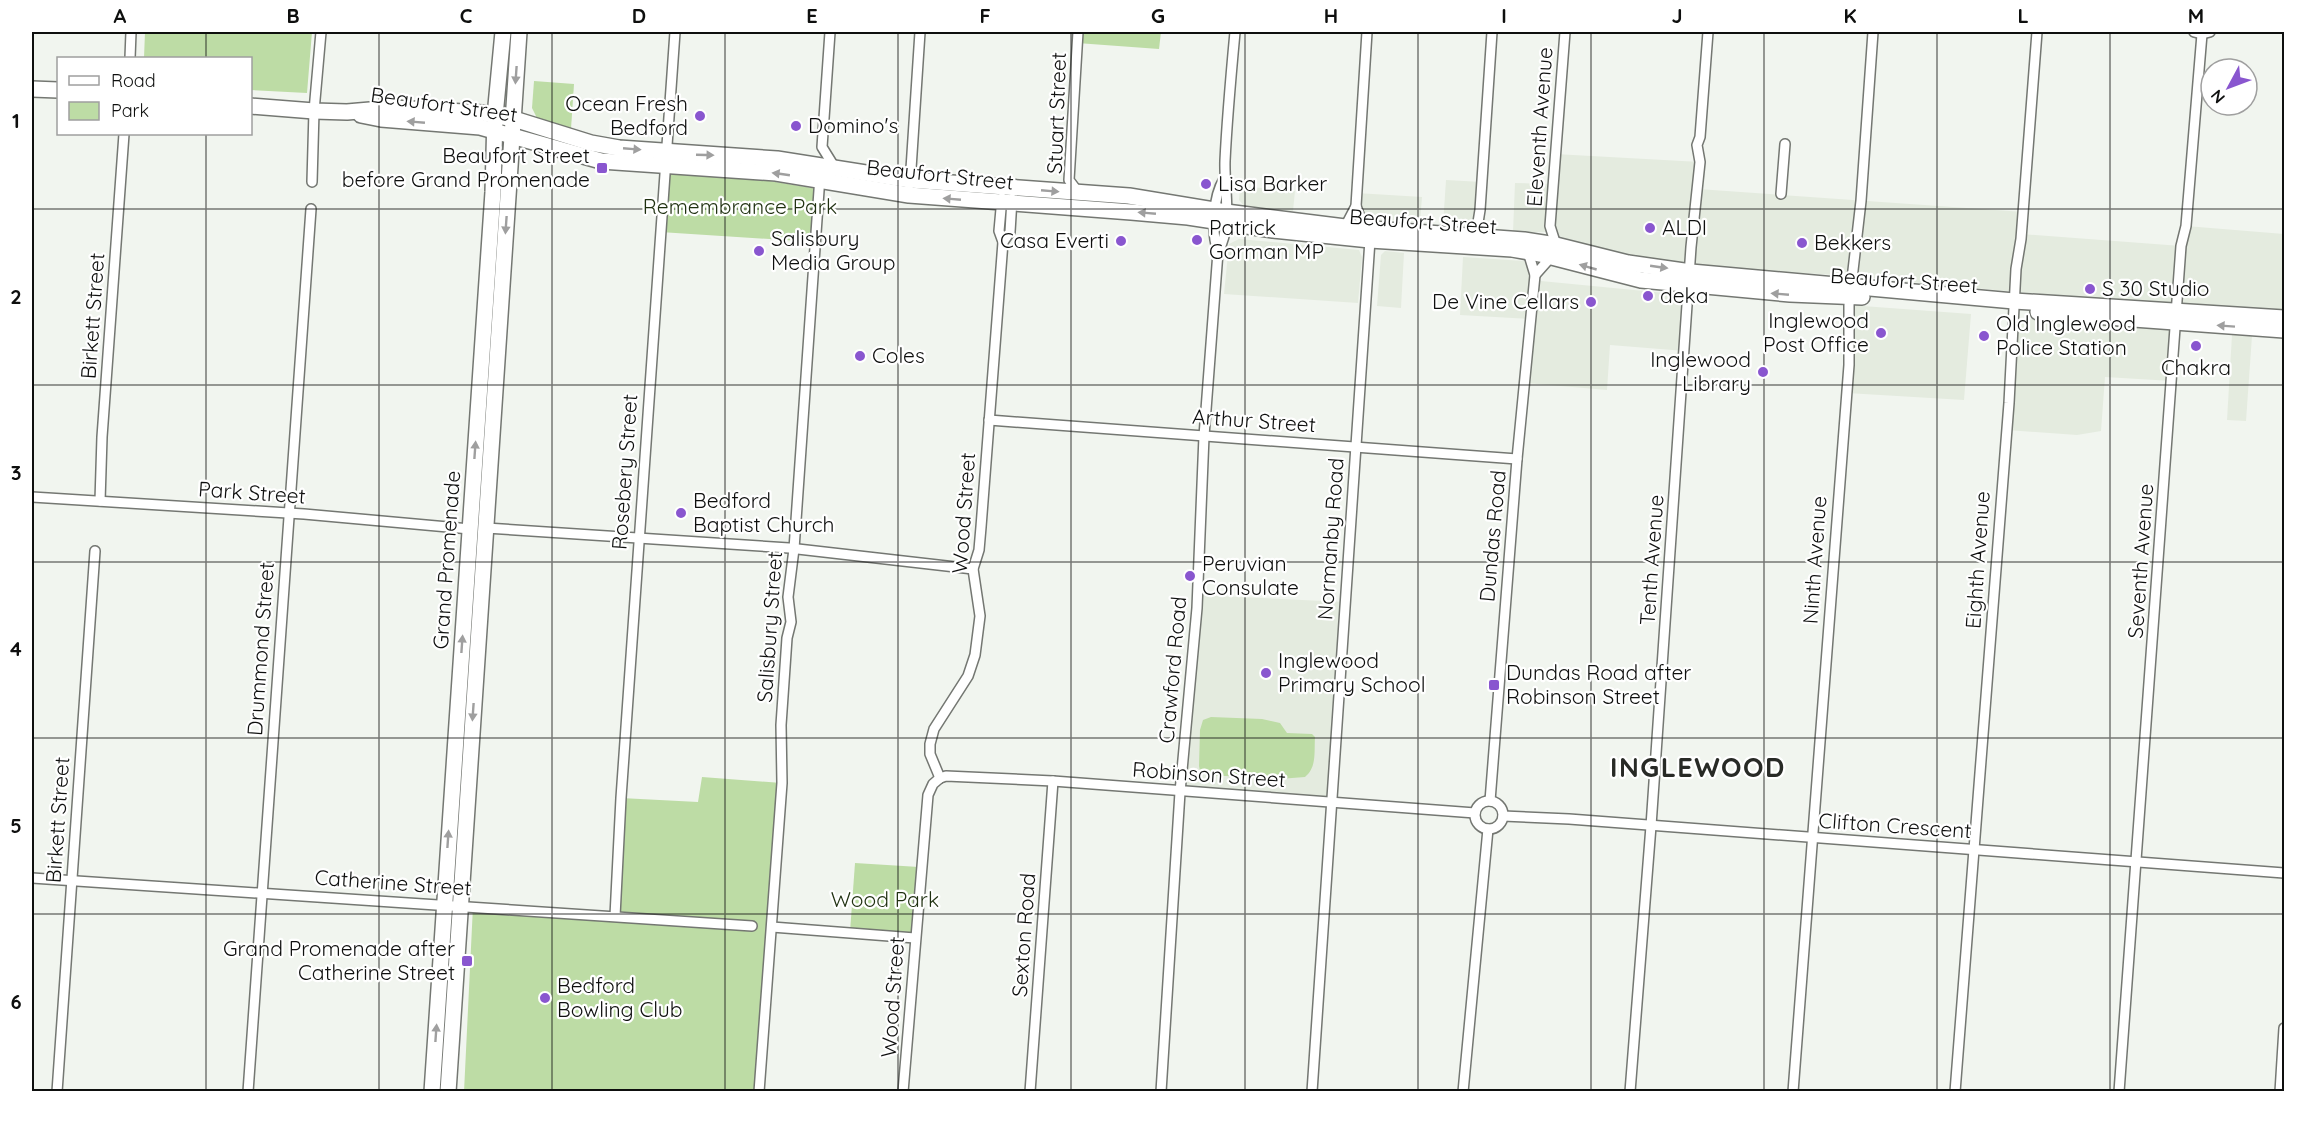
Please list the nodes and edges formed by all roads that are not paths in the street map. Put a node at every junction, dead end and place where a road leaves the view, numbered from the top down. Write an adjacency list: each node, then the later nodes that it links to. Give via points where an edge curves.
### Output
1 (131, 32): 17 (street)
2 (321, 32): 23 (street)
3 (503, 32): 20 (main road, Grand Promenade)
4 (519, 32): 25 (main road, Grand Promenade, one-way to 25)
5 (675, 32): 32 (street, Rosebery Street)
6 (830, 32): 30 (street)
7 (920, 32): 38 (street)
8 (1078, 32): 39 (street, Stuart Street, via 1069,180)
9 (1234, 32): 45 (street, Crawford Road, via 1224,179 1227,190)
10 (1367, 32): 42 (street)
11 (1492, 32): 44 (street)
12 (1565, 32): 47 (street, Eleventh Avenue)
13 (1708, 32): 54 (street, Tenth Avenue)
14 (1873, 32): 55 (street, Ninth Avenue)
15 (2037, 32): 56 (street, Eighth Avenue)
16 (2202, 32): 57 (street, Seventh Avenue)
17 (130, 57)
18 (32, 89): 19 (main road)
19 (57, 90)
20 (498, 94): 22 (main road, via 481,104 407,102); 26 (main road, Grand Promenade)
21 (252, 106): 23 (main road, Beaufort Street)
22 (393, 108): 24 (main road, Beaufort Street); 26 (main road, Beaufort Street, via 482,113)
23 (314, 111): 24 (main road, Beaufort Street); 36 (street)
24 (347, 112): 26 (main road, Beaufort Street, one-way to 24, via 480,127 381,119)
25 (514, 119): 26 (main road, Beaufort Street); 28 (main road, Grand Promenade); 32 (main road, Beaufort Street, one-way to 32)
26 (495, 123): 28 (main road, Beaufort Street); 68 (main road, Grand Promenade, one-way to 26)
27 (124, 135): 65 (street, Birkett Street)
28 (513, 135): 31 (main road, Beaufort Street); 34 (main road, Grand Promenade)
29 (1785, 144): 40 (street)
30 (822, 147): 33 (street); 35 (street)
31 (577, 155): 32 (main road, Beaufort Street, via 601,161); 34 (main road, via 530,151 517,157)
32 (665, 159): 33 (main road, Beaufort Street, one-way to 33, via 744,156); 35 (main road, Beaufort Street, one-way to 32, via 776,173); 69 (street, Rosebery Street)
33 (803, 162): 35 (main road, Beaufort Street)
34 (510, 167): 67 (main road, Grand Promenade, one-way to 67)
35 (825, 171): 38 (main road, Beaufort Street); 70 (street, Salisbury Street)
36 (312, 182)
37 (1008, 187): 38 (main road, Beaufort Street); 39 (main road, Beaufort Street, one-way to 39); 41 (street, Wood Street)
38 (909, 188): 41 (main road, Beaufort Street, one-way to 38)
39 (1080, 194): 45 (main road, Beaufort Street, via 1146,199)
40 (1781, 194)
41 (1007, 204): 45 (main road, Beaufort Street, one-way to 41); 60 (street, Wood Street, via 1010,232 1003,242)
42 (1356, 206): 46 (street); 48 (street)
43 (311, 209): 66 (street, Drummond Street)
44 (1480, 210): 49 (street, via 1483,223); 50 (street)
45 (1221, 217): 46 (main road, Beaufort Street); 48 (main road, Beaufort Street); 61 (street, Crawford Road, via 1224,242 1218,252)
46 (1345, 226): 48 (main road, Beaufort Street)
47 (1550, 226): 51 (street, Eleventh Avenue); 52 (street, Eleventh Avenue)
48 (1367, 234): 50 (main road, Beaufort Street); 62 (street, Normanby Road)
49 (1494, 238): 50 (main road, Beaufort Street); 51 (main road, Beaufort Street)
50 (1475, 241): 51 (main road, Beaufort Street)
51 (1533, 247): 52 (main road, Beaufort Street); 53 (street, Dundas Road)
52 (1554, 251): 53 (street); 54 (main road, Beaufort Street, via 1628,263)
53 (1535, 275): 63 (street, Dundas Road)
54 (1690, 279): 55 (main road, Beaufort Street); 80 (street, Tenth Avenue)
55 (1850, 291): 56 (main road, Beaufort Street); 82 (street, Ninth Avenue, via 1849,365)
56 (2014, 306): 57 (main road, Beaufort Street); 83 (street, Eighth Avenue)
57 (2176, 316): 58 (main road, Beaufort Street); 59 (main road, Beaufort Street, one-way to 57); 84 (street, Seventh Avenue)
58 (2284, 318)
59 (2284, 330)
60 (988, 420): 61 (street, Arthur Street); 72 (street, Wood Street, via 979,550)
61 (1204, 436): 62 (street, Arthur Street); 75 (street, Crawford Road, via 1197,601)
62 (1356, 447): 63 (street, Arthur Street); 77 (street, Normanby Road)
63 (1517, 459): 76 (street, Dundas Road)
64 (32, 496): 65 (street, Park Street)
65 (100, 501): 66 (street, Park Street)
66 (289, 513): 68 (street, Park Street); 88 (street, Drummond Street)
67 (486, 528): 69 (street); 90 (main road, Grand Promenade, one-way to 90)
68 (470, 529): 89 (main road, Grand Promenade, one-way to 68)
69 (639, 536): 70 (street); 91 (street, Rosebery Street)
70 (794, 549): 72 (street); 93 (street, Salisbury Street, via 788,597 790,622)
71 (95, 551): 87 (street, Birkett Street)
72 (973, 569): 73 (street, Wood Street, via 980,616 975,656 968,676 931,735 930,754)
73 (940, 778): 74 (street, Robinson Street); 94 (street, Wood Street, via 928,795)
74 (1053, 782): 75 (street, Robinson Street); 102 (street, Sexton Road)
75 (1180, 792): 77 (street, Robinson Street); 103 (street, Crawford Road)
76 (1490, 801): 78 (street, via 1480,804); 79 (street, via 1498,804)
77 (1332, 802): 78 (street, Robinson Street); 104 (street, Normanby Road)
78 (1475, 813): 81 (street, via 1478,823)
79 (1503, 816): 80 (street, Clifton Crescent); 81 (street, via 1498,826)
80 (1651, 826): 82 (street, Clifton Crescent); 106 (street, Tenth Avenue)
81 (1488, 829): 105 (street)
82 (1812, 837): 83 (street, Clifton Crescent); 107 (street, Ninth Avenue)
83 (1974, 850): 84 (street, Clifton Crescent); 108 (street, Eighth Avenue)
84 (2136, 862): 85 (street, Clifton Crescent); 109 (street, Seventh Avenue)
85 (2284, 873)
86 (32, 878): 87 (street, Catherine Street)
87 (72, 880): 88 (street, Catherine Street); 96 (street, Birkett Street)
88 (261, 892): 89 (street, Catherine Street); 97 (street, Drummond Street)
89 (443, 904): 90 (street, Catherine Street); 98 (main road, Grand Promenade, one-way to 89)
90 (460, 906): 91 (street, Catherine Street); 99 (main road, Grand Promenade)
91 (615, 916): 92 (street, Catherine Street)
92 (752, 926)
93 (772, 927): 94 (street); 100 (street, Salisbury Street)
94 (915, 938): 101 (street, Wood Street)
95 (2284, 1028): 110 (street)
96 (57, 1092)
97 (248, 1092)
98 (432, 1092)
99 (448, 1092)
100 (759, 1092)
101 (903, 1092)
102 (1030, 1092)
103 (1161, 1092)
104 (1312, 1092)
105 (1463, 1092)
106 (1630, 1092)
107 (1793, 1092)
108 (1955, 1092)
109 (2119, 1092)
110 (2280, 1092)

